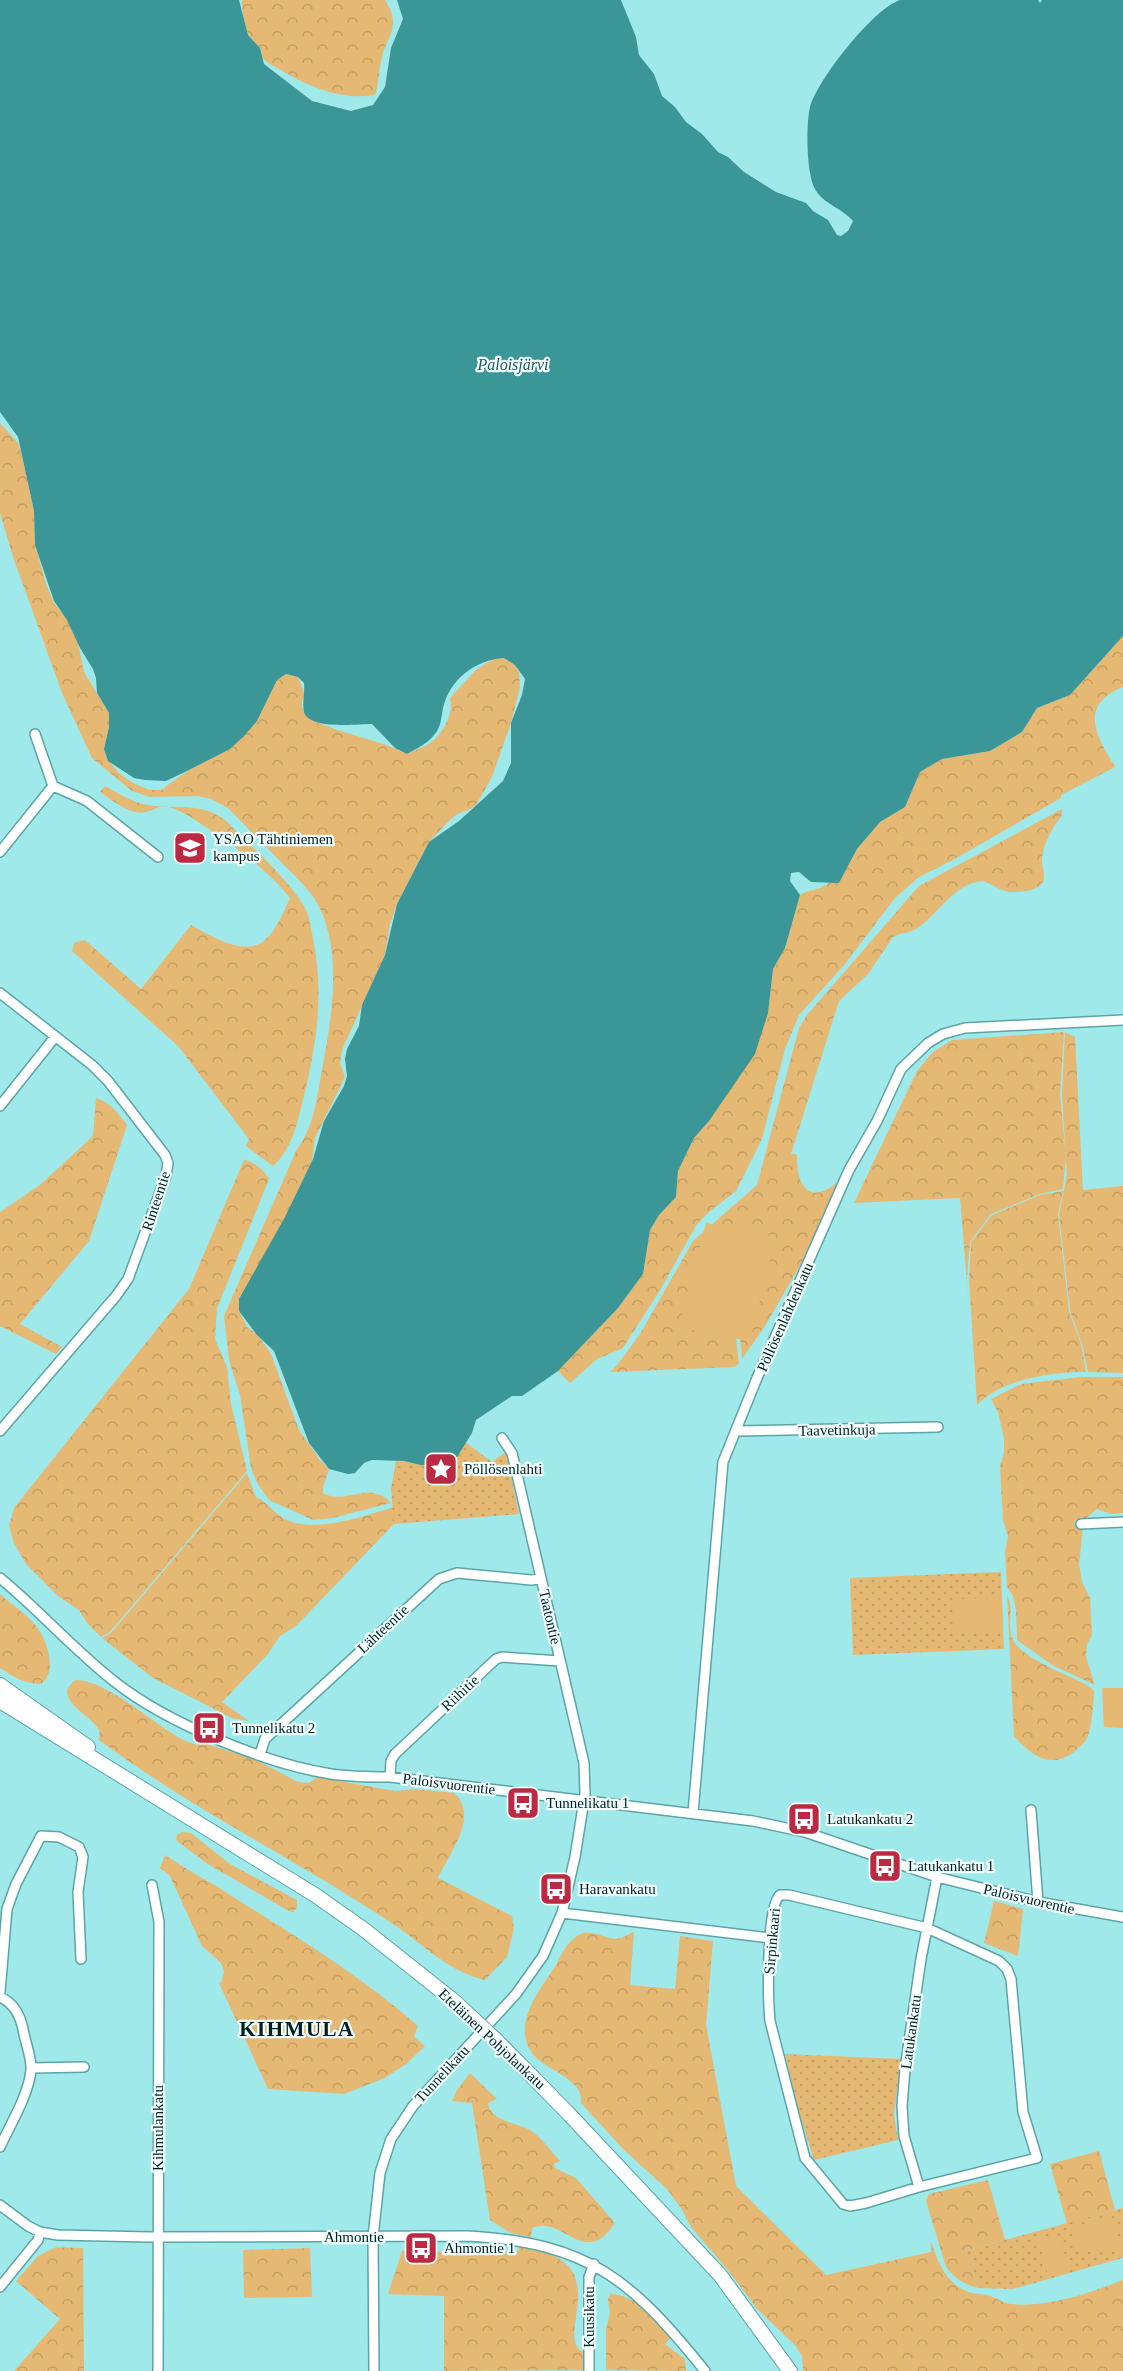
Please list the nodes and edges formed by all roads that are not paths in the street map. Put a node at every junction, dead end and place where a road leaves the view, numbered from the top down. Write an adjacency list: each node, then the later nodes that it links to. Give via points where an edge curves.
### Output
1 (35, 734): 2 (street)
2 (53, 786): 3 (street); 4 (street, via 87,801)
3 (0, 852)
4 (159, 857)
5 (0, 993): 7 (street, Rinteentie)
6 (1123, 1020): 11 (street, Pöllösenlahdenkatu, via 965,1028 928,1043 901,1069 849,1170)
7 (55, 1037): 8 (street); 10 (street, Rinteentie, via 108,1082 168,1163 128,1279)
8 (0, 1106)
9 (938, 1427): 11 (street, Taavetinkuja)
10 (0, 1431)
11 (737, 1431): 25 (street, Pöllösenlahdenkatu, via 723,1462)
12 (502, 1438): 16 (street, Taatontie, via 512,1453)
13 (1123, 1522): 14 (street)
14 (1081, 1524)
15 (0, 1578): 20 (street, Paloisvuorentie, via 116,1683 181,1722)
16 (541, 1579): 17 (street, Taatontie); 20 (street, Lähteentie, via 457,1573 439,1579 265,1739)
17 (560, 1661): 21 (street, Riihitie, via 496,1659 395,1754); 23 (street, Taatontie, via 584,1763)
18 (0, 1685): 22 (main road, Eteläinen Pohjolankatu)
19 (0, 1701): 22 (main road, Eteläinen Pohjolankatu, via 107,1769)
20 (260, 1754): 21 (street, Paloisvuorentie, via 330,1774)
21 (390, 1778): 23 (street, Paloisvuorentie)
22 (130, 1779): 50 (main road, Eteläinen Pohjolankatu, bridge, via 315,1895 454,2001 567,2112 720,2275)
23 (584, 1800): 25 (street, Paloisvuorentie); 29 (street, Tunnelikatu)
24 (1031, 1810): 28 (street)
25 (693, 1813): 26 (street, Paloisvuorentie, via 782,1826)
26 (937, 1877): 28 (street, Paloisvuorentie); 31 (street, Latukankatu)
27 (152, 1885): 42 (street, Kihmulankatu, via 159,1922)
28 (1038, 1902): 30 (street, Paloisvuorentie)
29 (562, 1913): 32 (street); 43 (street, Tunnelikatu, via 543,1956 516,1994 400,2122 380,2174)
30 (1123, 1917)
31 (927, 1928): 32 (street, Sirpinkaari, via 789,1894 776,1899); 39 (street, Latukankatu, via 902,2106 904,2136); 39 (street, Sirpinkaari, via 999,1961 1007,1969 1023,2112 1037,2158)
32 (770, 1938): 39 (street, Sirpinkaari, via 770,2021 805,2157 835,2196 849,2206)
33 (81, 1959): 34 (street, via 78,1892 83,1857 79,1847 59,1837 40,1836 7,1909)
34 (0, 1992)
35 (0, 1997): 37 (street, via 15,2008)
36 (84, 2067): 37 (street)
37 (32, 2068): 38 (street)
38 (0, 2147)
39 (919, 2187)
40 (0, 2205): 41 (street, Ahmontie)
41 (40, 2232): 42 (street, Ahmontie); 45 (street, via 38,2240)
42 (158, 2237): 43 (street, Ahmontie); 46 (street, Kihmulankatu)
43 (373, 2237): 44 (street, Ahmontie, via 516,2240 552,2247); 47 (street, Tunnelikatu)
44 (594, 2264): 48 (street, Kuusikatu, via 589,2277); 49 (street, Ahmontie, via 669,2326)
45 (0, 2287)
46 (158, 2371)
47 (374, 2371)
48 (589, 2371)
49 (705, 2371)
50 (790, 2371)

